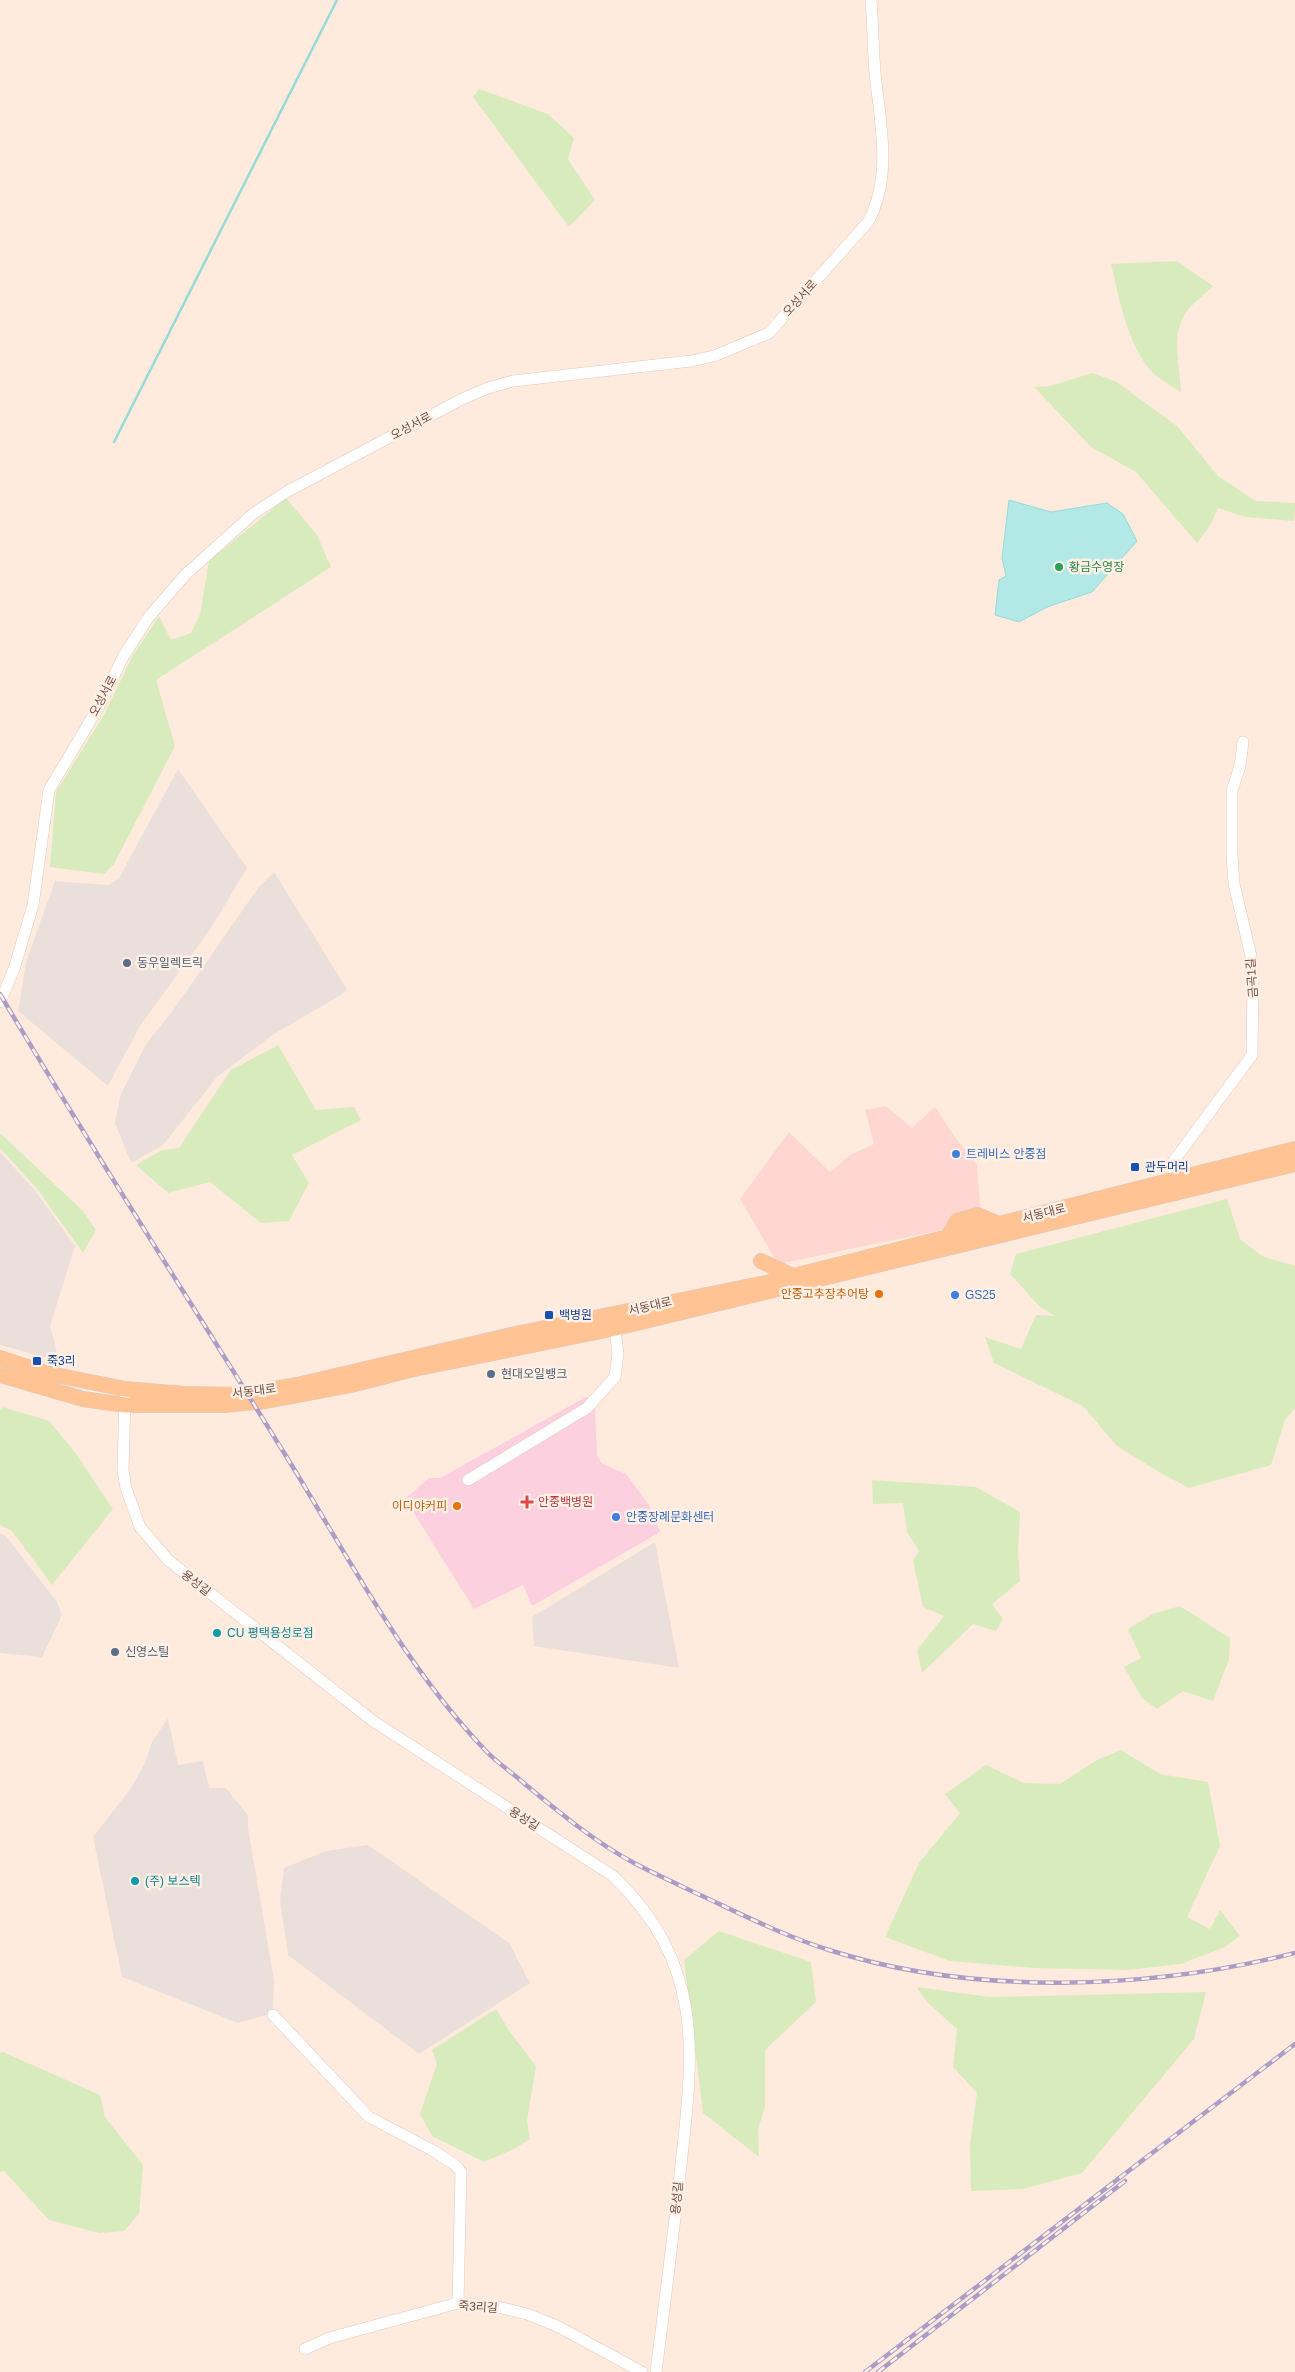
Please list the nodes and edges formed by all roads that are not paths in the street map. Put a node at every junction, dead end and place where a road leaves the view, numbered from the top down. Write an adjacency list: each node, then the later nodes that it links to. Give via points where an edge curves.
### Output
1 (871, 0): 4 (street, 오성서로, via 875,72 884,142 876,208 868,222 769,333 714,356 691,361 513,381 488,388 288,491 229,534 185,575 148,618 49,790 33,905)
2 (1242, 742): 7 (street, 금곡1길, via 1240,766 1232,791 1232,855 1234,884 1251,956 1252,1055 1172,1162)
3 (0, 976): 4 (street)
4 (2, 997)
5 (1295, 1150): 7 (main road, 서동대로)
6 (1295, 1164): 7 (main road, 서동대로)
7 (1177, 1185): 9 (main road, 서동대로, via 999,1224); 11 (main road, 서동대로, via 893,1263)
8 (761, 1261): 9 (main road)
9 (793, 1276): 10 (main road, 서동대로)
10 (611, 1314): 11 (street); 14 (main road, 서동대로, via 240,1395)
11 (616, 1328): 15 (main road, 서동대로, via 414,1369 351,1386 266,1401); 16 (street, via 618,1353 615,1377 587,1408)
12 (0, 1358): 14 (main road, 서동대로, via 46,1373)
13 (0, 1375): 15 (main road, 서동대로, via 83,1399)
14 (125, 1389): 15 (street, 용성길)
15 (125, 1405): 21 (street, 용성길, via 123,1470 126,1488 140,1527 168,1560 373,1721 613,1876 636,1898 654,1923 680,1981 688,2018 690,2049 686,2116)
16 (468, 1480)
17 (273, 2015): 18 (street, via 369,2117 432,2150 461,2172)
18 (458, 2303): 19 (street, 죽3리길, via 329,2338); 20 (street, 죽3리길, via 527,2314 557,2326)
19 (305, 2349)
20 (642, 2372)
21 (656, 2372)

